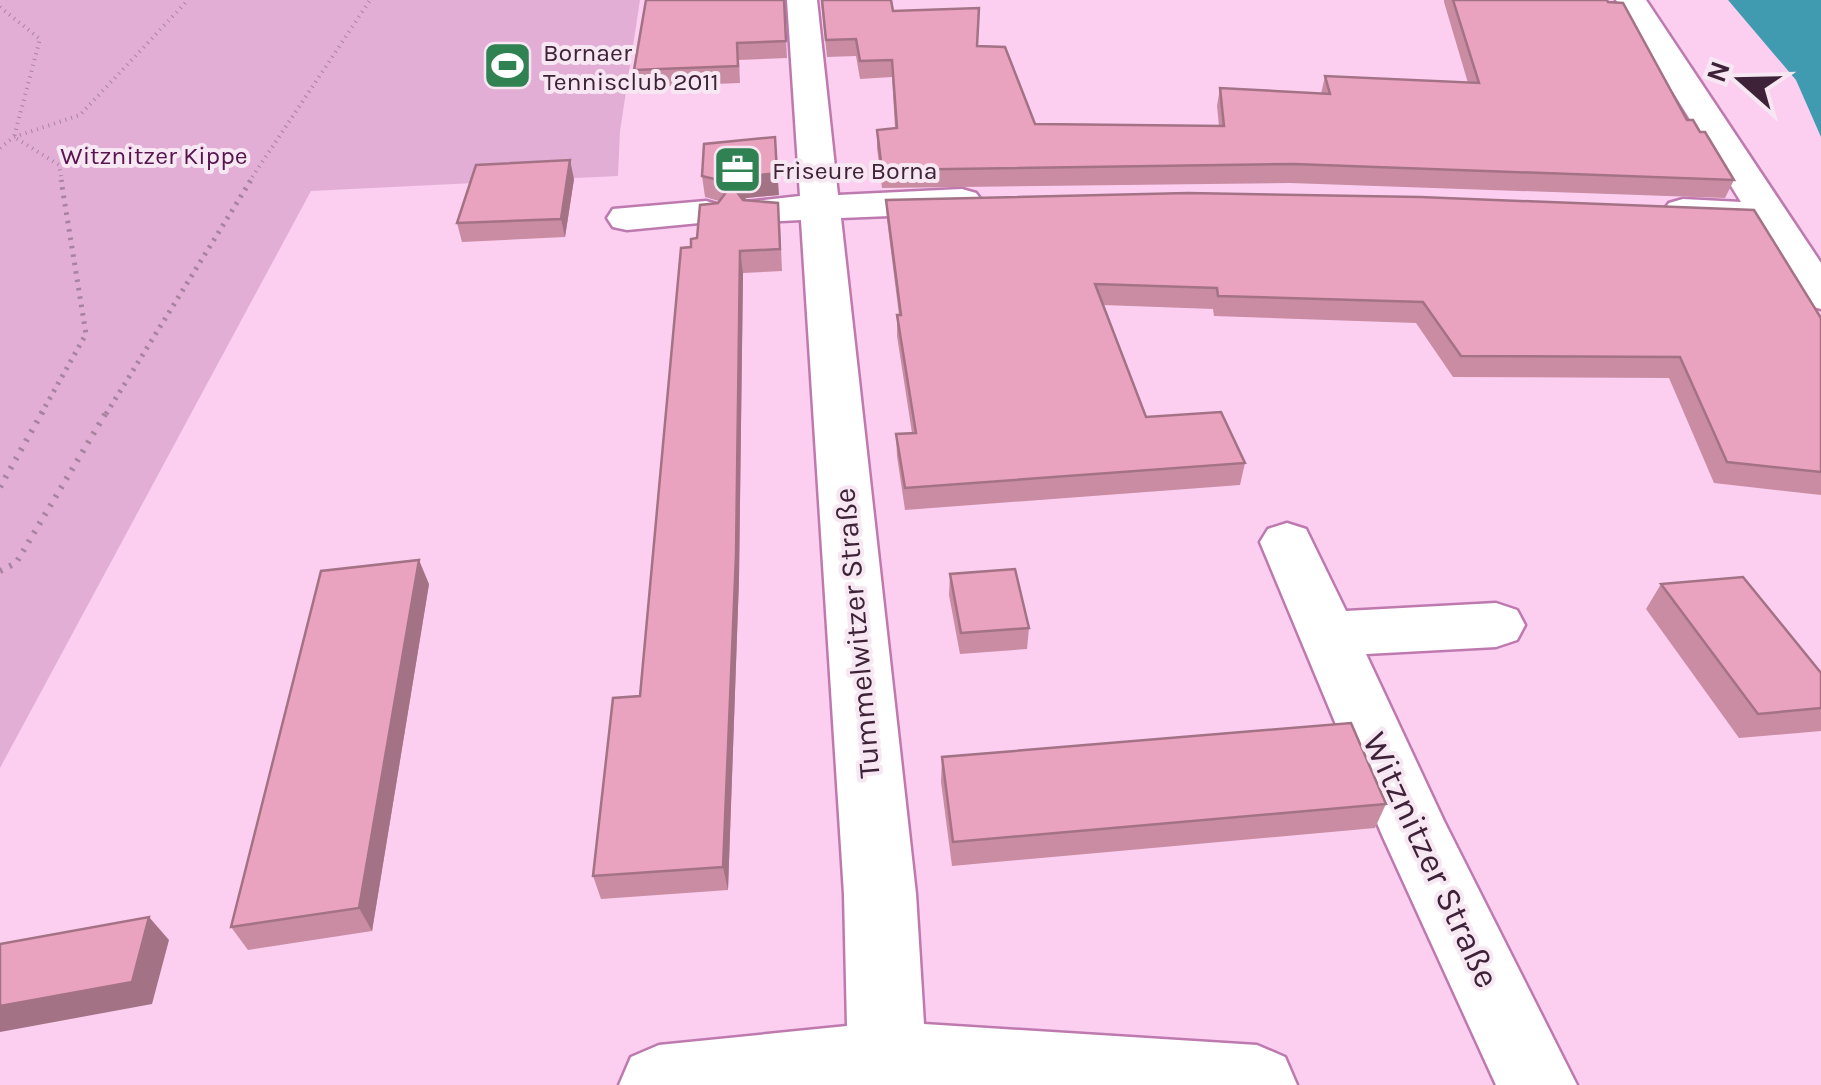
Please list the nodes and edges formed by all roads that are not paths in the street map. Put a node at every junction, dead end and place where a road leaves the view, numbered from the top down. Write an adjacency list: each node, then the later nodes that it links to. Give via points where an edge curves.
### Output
1 (802, 0): 4 (street, Tummelwitzer Straße)
2 (1631, 0): 8 (street)
3 (994, 200): 4 (street)
4 (821, 206): 6 (street); 14 (street, Tummelwitzer Straße)
5 (1654, 209): 8 (street)
6 (760, 210)
7 (706, 213): 9 (street)
8 (1769, 216): 10 (street)
9 (627, 218)
10 (1821, 296)
11 (1287, 542): 13 (street, Witznitzer Straße)
12 (1496, 625): 13 (street)
13 (1327, 634): 17 (street, Witznitzer Straße)
14 (888, 1061): 15 (street); 16 (street)
15 (658, 1085)
16 (1257, 1085)
17 (1537, 1085)

